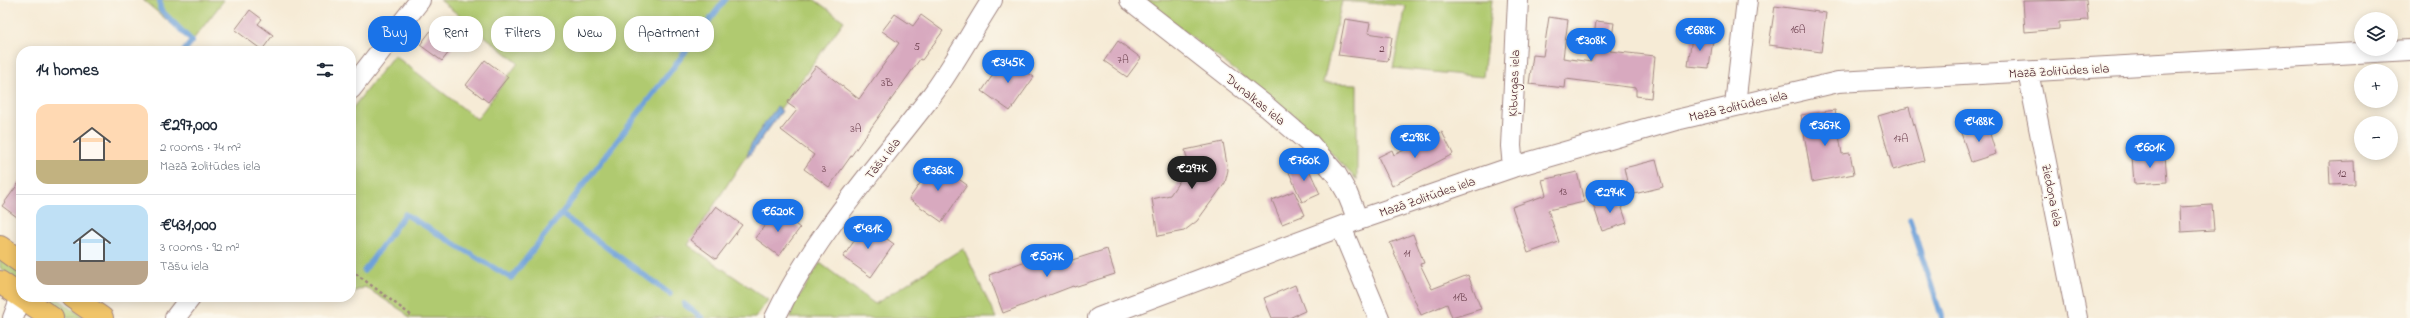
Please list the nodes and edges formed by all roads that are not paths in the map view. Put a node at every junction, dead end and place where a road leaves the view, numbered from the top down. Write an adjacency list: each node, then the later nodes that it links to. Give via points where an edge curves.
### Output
1 (420, 0): 8 (street)
2 (992, 0): 24 (street, Tāšu iela, via 933,93 837,215 793,280)
3 (1130, 0): 11 (street, Dunalkas iela, via 1309,143 1336,174 1347,193)
4 (1518, 0): 10 (street, Ķiburgas iela, via 1511,146)
5 (1747, 0): 9 (street)
6 (2410, 50): 7 (street, Mazā Zolitūdes iela)
7 (2028, 72): 9 (street, Mazā Zolitūdes iela, via 1838,82); 27 (street, Ziedoņa iela)
8 (356, 83)
9 (1735, 105): 10 (street, Mazā Zolitūdes iela)
10 (1513, 167): 11 (street, Mazā Zolitūdes iela)
11 (1349, 223): 25 (street, Mazā Zolitūdes iela); 26 (street, Dunalkas iela)
12 (0, 247): 13 (main road)
13 (16, 258)
14 (0, 282): 15 (main road)
15 (16, 293)
16 (19, 302): 20 (street)
17 (28, 302): 21 (main road)
18 (79, 302): 22 (main road)
19 (187, 302): 23 (street)
20 (13, 318)
21 (52, 318)
22 (102, 318)
23 (175, 318)
24 (775, 318)
25 (1098, 318)
26 (1379, 318)
27 (2077, 318)

